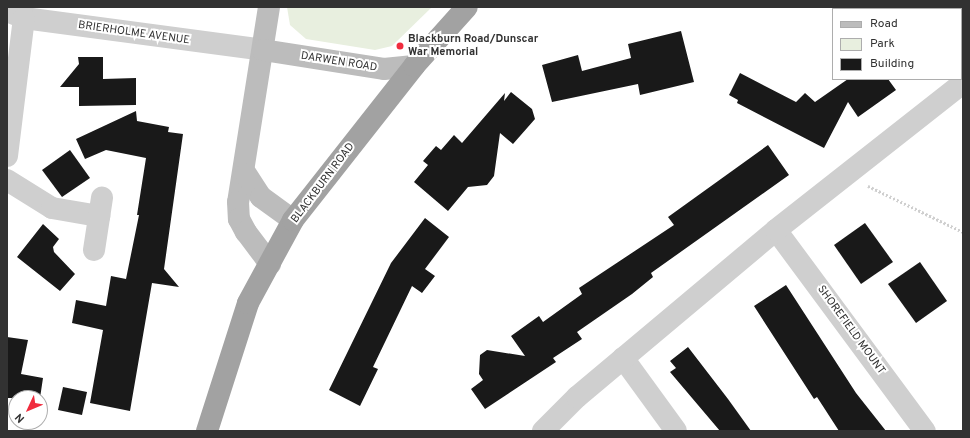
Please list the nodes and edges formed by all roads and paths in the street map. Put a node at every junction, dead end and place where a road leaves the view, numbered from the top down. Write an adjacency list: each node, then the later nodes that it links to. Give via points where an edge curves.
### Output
1 (269, 7): 4 (main road)
2 (467, 7): 5 (highway, BLACKBURN ROAD)
3 (16, 14): 4 (street, BRIERHOLME AVENUE); 7 (street)
4 (263, 50): 5 (main road, DARWEN ROAD, via 384,69); 8 (main road)
5 (414, 66): 11 (highway, BLACKBURN ROAD)
6 (963, 83): 9 (street)
7 (7, 156)
8 (246, 174): 11 (main road, via 261,197); 15 (main road, via 238,202 239,219)
9 (846, 175): 12 (street); 13 (path)
10 (7, 180): 14 (street, via 52,208 101,207)
11 (293, 220): 15 (highway, BLACKBURN ROAD)
12 (776, 230): 16 (street); 20 (street, SHOREFIELD MOUNT)
13 (963, 232)
14 (94, 250)
15 (270, 264): 17 (highway, BLACKBURN ROAD, via 248,303)
16 (623, 358): 18 (street); 19 (street)
17 (207, 431)
18 (543, 431)
19 (676, 431)
20 (925, 431)

